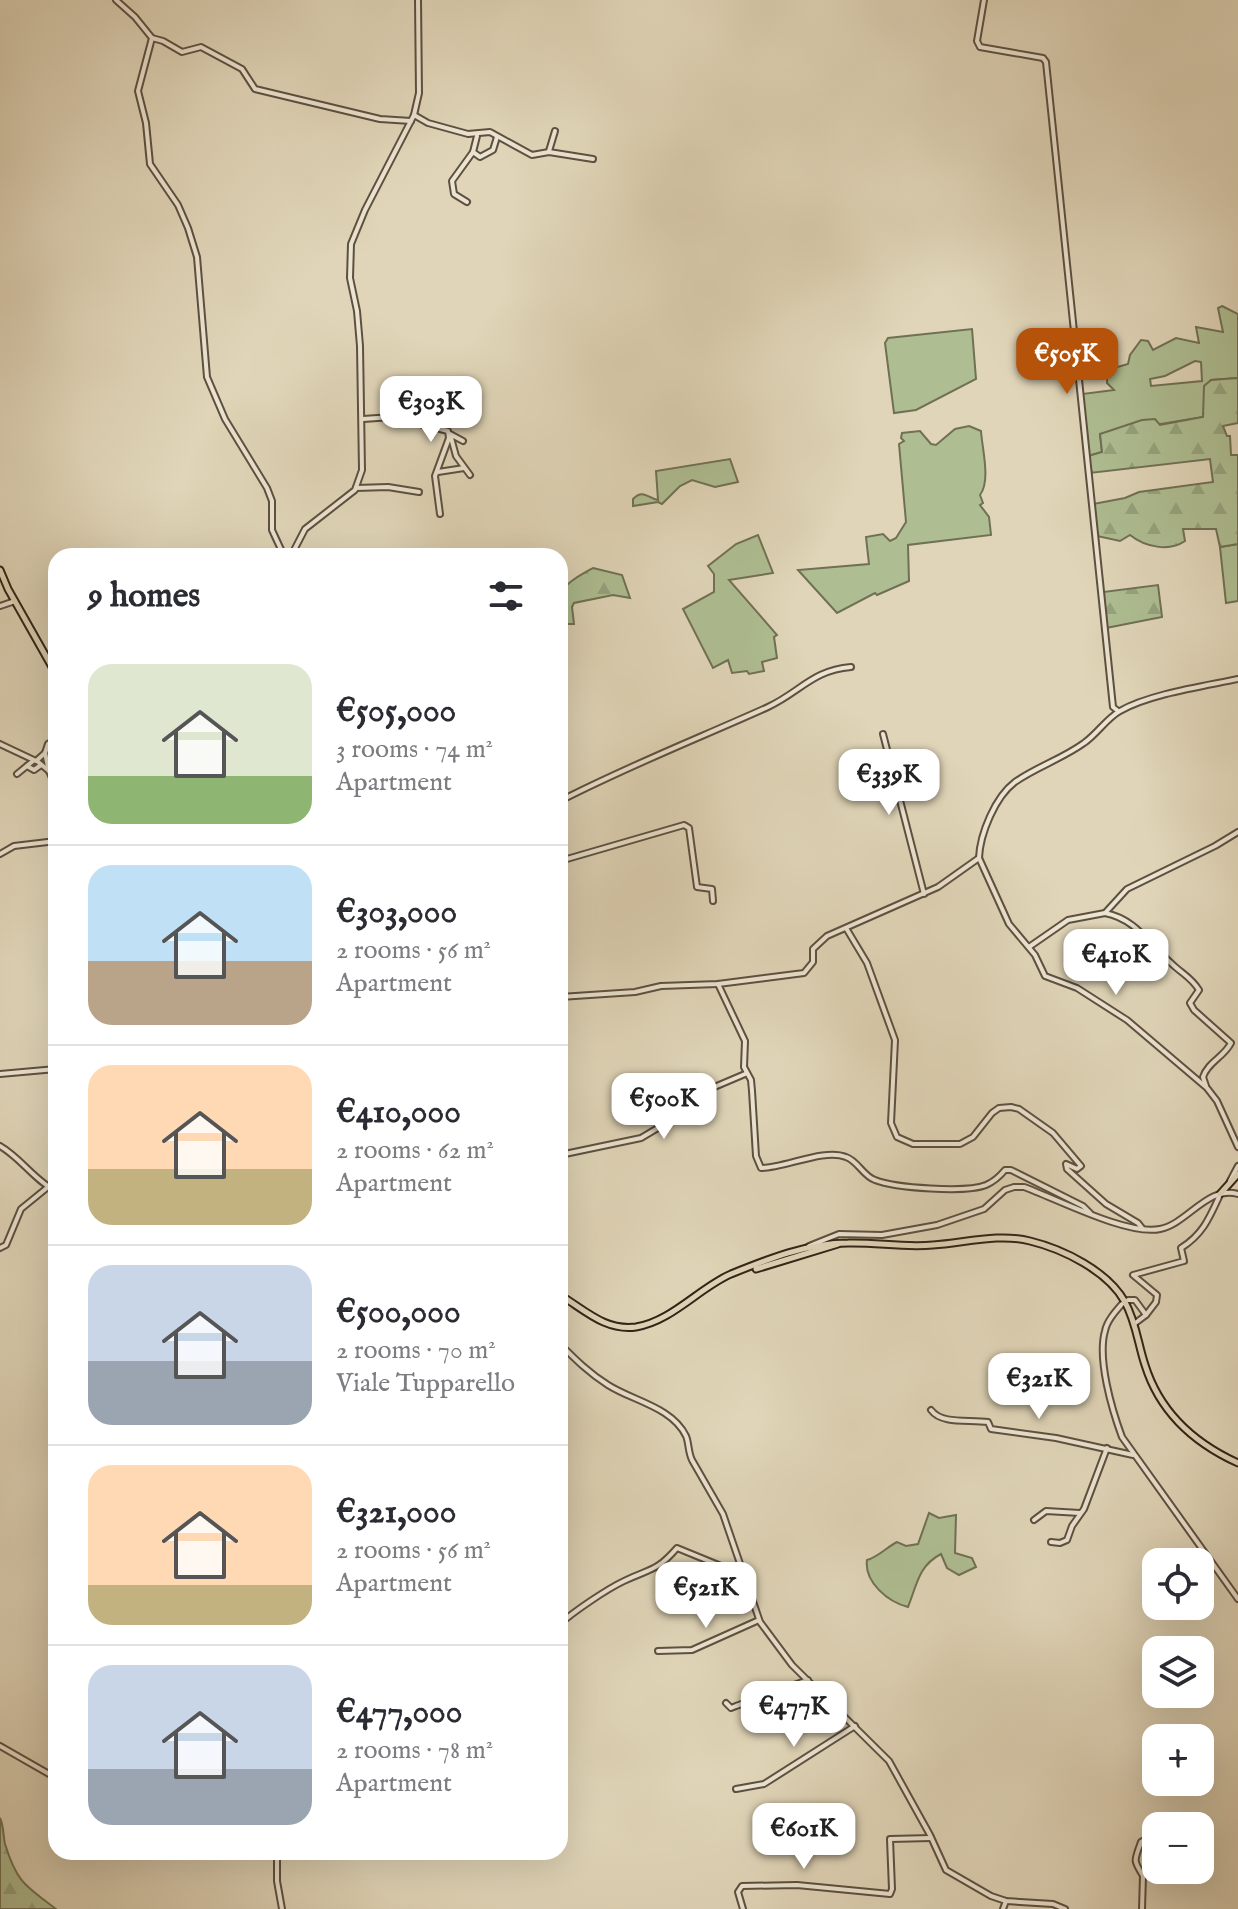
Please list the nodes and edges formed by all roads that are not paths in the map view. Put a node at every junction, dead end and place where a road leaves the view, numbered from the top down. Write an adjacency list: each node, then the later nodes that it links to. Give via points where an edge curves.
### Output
1 (116, 0): 4 (street)
2 (418, 0): 5 (street)
3 (984, 0): 31 (street, via 980,47 1046,62 1113,707)
4 (152, 38): 6 (street, via 182,52 201,47 242,69 255,89 380,119); 23 (street, via 138,91 150,164 188,228 200,281 207,377 225,419 267,488 272,530)
5 (414, 115): 6 (street); 8 (street)
6 (411, 121): 14 (street, via 351,244)
7 (555, 131): 11 (street)
8 (477, 135): 9 (street); 10 (street)
9 (497, 137): 10 (street, via 489,153 480,157); 11 (street, via 525,153)
10 (473, 152): 13 (street, via 452,181 454,194)
11 (549, 152): 12 (street)
12 (593, 159)
13 (467, 202)
14 (363, 419): 15 (street, via 412,420); 20 (street, via 362,470)
15 (450, 434): 16 (street); 17 (street); 18 (street)
16 (463, 441)
17 (464, 468): 18 (street); 19 (street)
18 (437, 472): 22 (street)
19 (470, 475)
20 (356, 488): 21 (street); 24 (street, via 305,529)
21 (419, 492)
22 (440, 514)
23 (280, 548)
24 (295, 548)
25 (0, 570): 26 (main road)
26 (15, 601): 27 (street); 28 (main road)
27 (0, 606)
28 (48, 660)
29 (851, 667): 41 (street, via 829,669 773,704)
30 (1238, 679): 31 (street)
31 (1118, 711): 46 (street, via 1061,759 1014,783 982,835)
32 (883, 734): 47 (street)
33 (0, 744): 36 (street)
34 (48, 744): 35 (street)
35 (45, 753): 36 (street); 38 (street)
36 (37, 762): 37 (street); 37 (street, via 34,770); 39 (street)
37 (27, 766): 40 (street)
38 (48, 766)
39 (48, 770)
40 (17, 774)
41 (568, 797)
42 (1238, 832): 49 (street, via 1127,889)
43 (48, 842): 44 (street, via 14,846)
44 (0, 854)
45 (568, 858): 48 (street, via 688,826 697,887 712,889)
46 (979, 858): 47 (street); 51 (street, via 1009,924)
47 (924, 894): 50 (street)
48 (713, 901)
49 (1105, 913): 51 (street, via 1068,920); 57 (street, via 1119,916 1146,936 1185,973 1199,990 1190,1003 1194,1010 1231,1043 1205,1071)
50 (846, 928): 52 (street, via 813,949 813,962 804,973); 68 (street, via 867,963 895,1040 891,1123 897,1137 913,1144 960,1144 999,1108 1019,1109 1053,1133 1081,1166 1066,1164 1067,1169)
51 (1029, 947): 57 (street, via 1045,976 1077,988 1127,1020)
52 (718, 984): 53 (street); 56 (street, via 745,1041)
53 (568, 996)
54 (48, 1070): 55 (street)
55 (0, 1074)
56 (745, 1074): 60 (street, via 712,1088 700,1103 641,1138); 67 (street, via 751,1080 758,1165 763,1168 846,1156 876,1181 967,1189 1011,1170)
57 (1207, 1088): 59 (street)
58 (0, 1146): 64 (street)
59 (1238, 1147)
60 (568, 1153)
61 (1238, 1166): 63 (street)
62 (1238, 1174): 63 (main road)
63 (1229, 1183): 65 (main road)
64 (48, 1187): 70 (street, via 21,1209)
65 (1220, 1194): 66 (street); 68 (street, via 1161,1229); 75 (street, via 1194,1241 1181,1248 1184,1261 1133,1275 1157,1295)
66 (1238, 1194)
67 (1090, 1213): 68 (street); 69 (street, via 1014,1187 984,1209 937,1225 882,1235 843,1233)
68 (1142, 1228)
69 (836, 1241): 71 (main road); 71 (main road); 76 (main road, via 912,1246 1006,1238 1035,1242 1106,1279)
70 (0, 1248)
71 (721, 1280): 72 (main road, via 639,1327 610,1326)
72 (568, 1300)
73 (1128, 1300): 75 (street, via 1135,1300)
74 (1122, 1304): 80 (street, via 1107,1326 1103,1356 1118,1426)
75 (1146, 1315): 76 (street)
76 (1134, 1324): 81 (main road, via 1145,1366 1164,1405 1191,1437)
77 (568, 1353): 85 (street, via 610,1386 667,1413 688,1438 688,1451 723,1514)
78 (931, 1410): 79 (street, via 945,1419 988,1422 991,1429)
79 (1107, 1448): 80 (street); 82 (street)
80 (1135, 1456): 86 (street)
81 (1238, 1463)
82 (1080, 1513): 83 (street, via 1046,1511); 84 (street, via 1067,1540)
83 (1034, 1520)
84 (1051, 1542)
85 (743, 1575): 87 (street, via 677,1548 661,1566 622,1582); 88 (street)
86 (1238, 1599)
87 (568, 1617)
88 (759, 1620): 89 (street, via 692,1650); 90 (street)
89 (658, 1651)
90 (808, 1680): 91 (street, via 731,1708); 92 (street)
91 (726, 1703)
92 (855, 1726): 95 (street, via 764,1784); 96 (street, via 889,1761)
93 (0, 1746): 94 (street)
94 (48, 1773)
95 (736, 1789)
96 (931, 1838): 101 (street, via 946,1870); 103 (street, via 890,1839 890,1894 742,1886 738,1892)
97 (1142, 1842): 99 (street, via 1134,1861)
98 (277, 1860): 102 (street)
99 (1142, 1875)
100 (1143, 1884): 106 (street)
101 (1006, 1901): 104 (street); 105 (street)
102 (282, 1909)
103 (743, 1909)
104 (1003, 1909)
105 (1065, 1909)
106 (1142, 1909)

